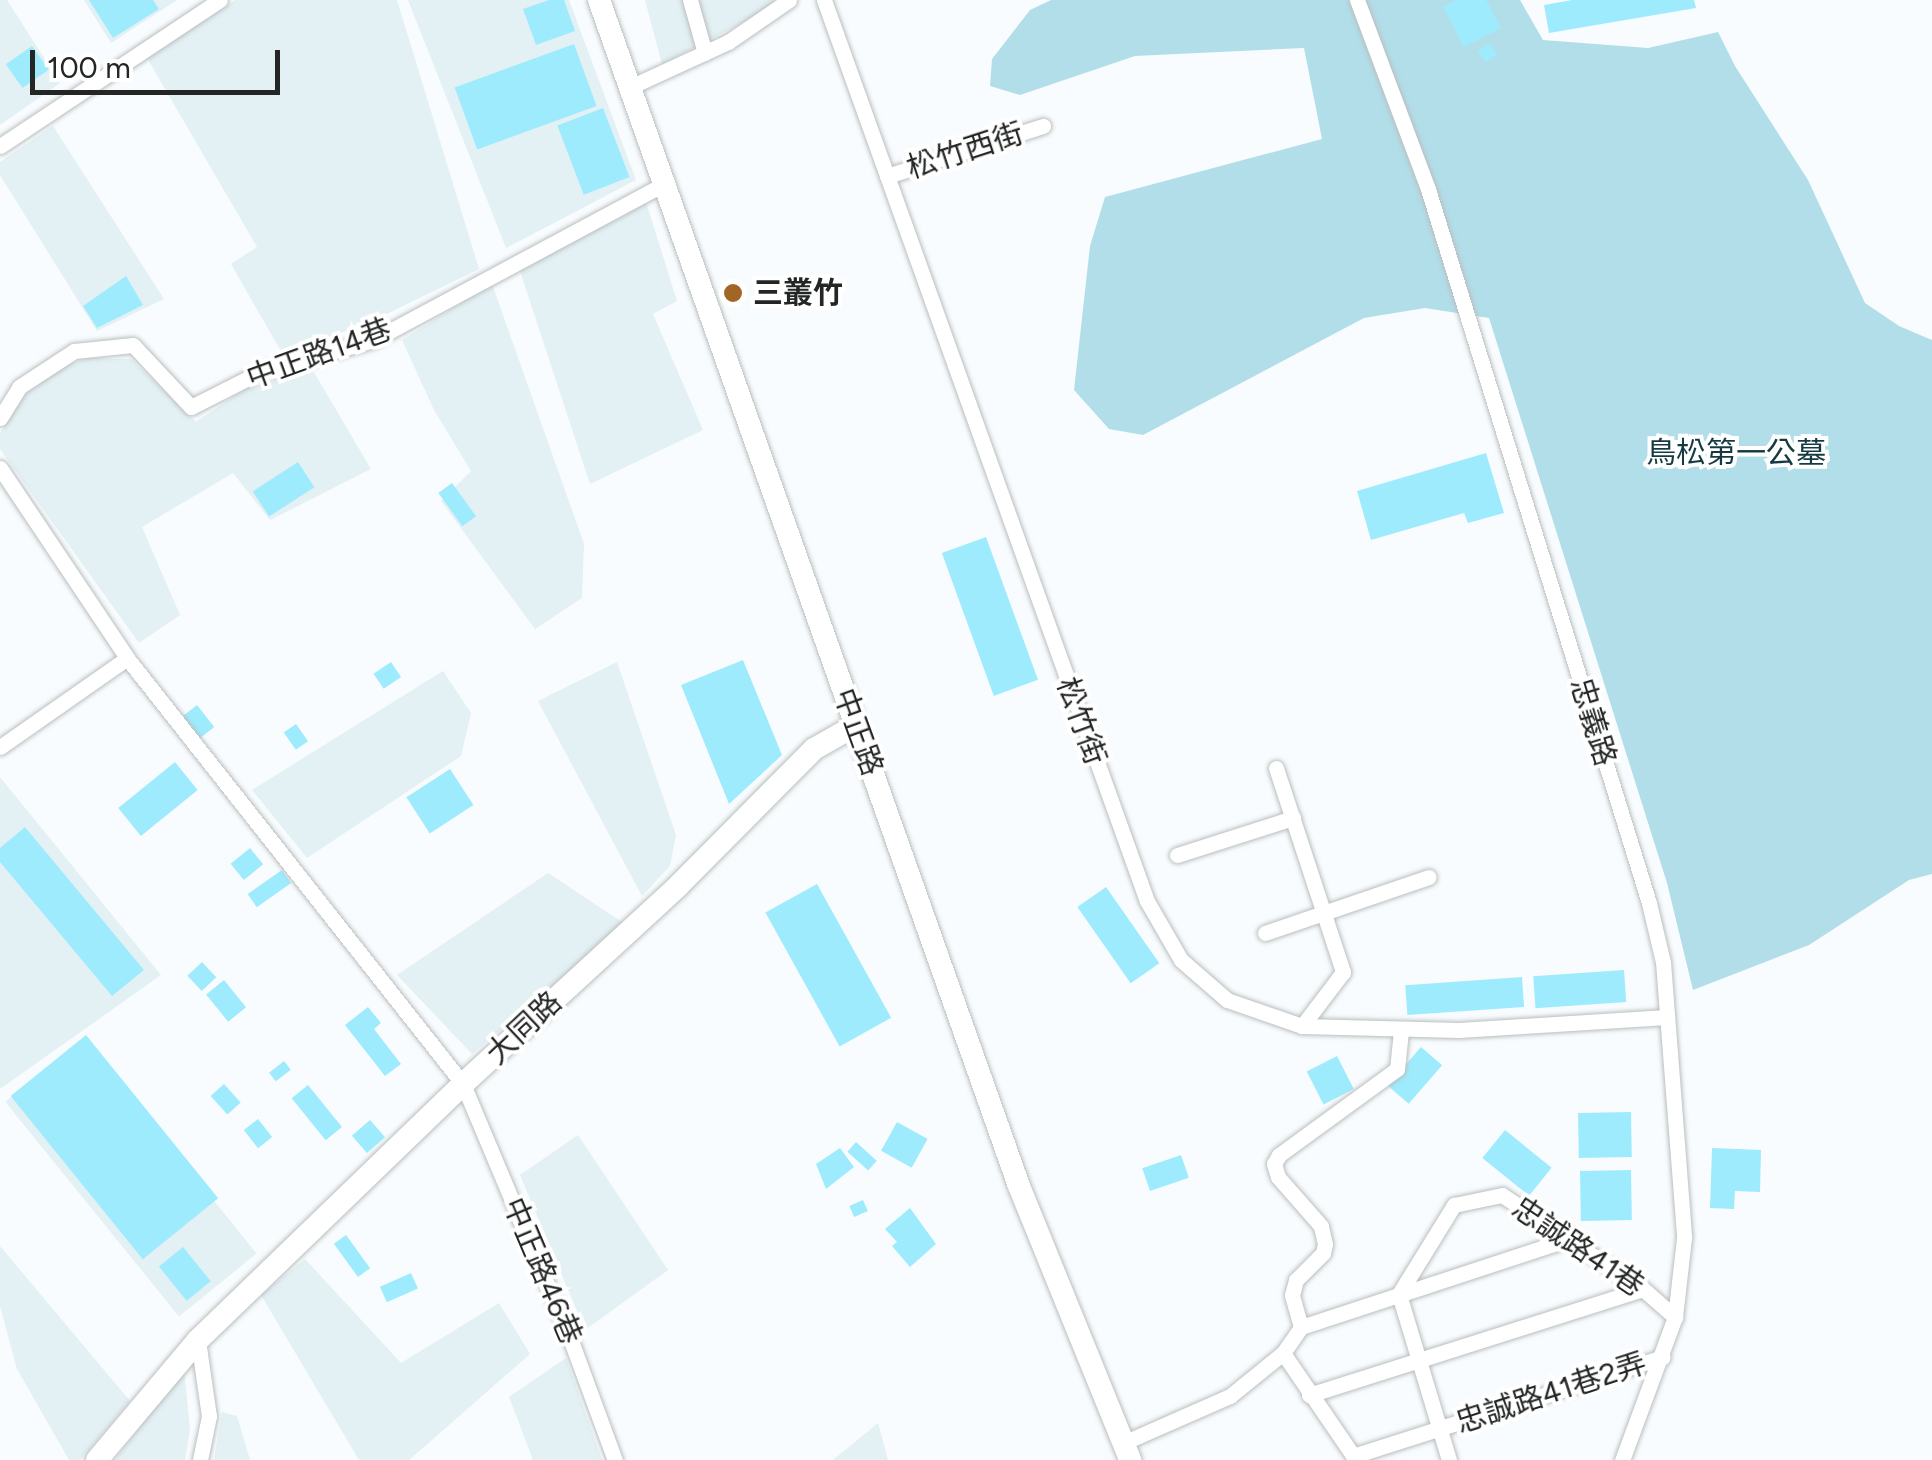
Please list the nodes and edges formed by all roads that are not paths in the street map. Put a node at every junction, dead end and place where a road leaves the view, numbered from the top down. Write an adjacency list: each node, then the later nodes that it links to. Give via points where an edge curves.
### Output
1 (220, 0): 10 (street)
2 (599, 0): 8 (main road, 中正路)
3 (690, 0): 7 (street)
4 (789, 0): 7 (street)
5 (824, 0): 11 (street, 松竹街)
6 (1357, 0): 24 (street, 忠義路, via 1428,189 1632,847 1663,962)
7 (704, 53): 8 (street)
8 (630, 87): 12 (main road, 中正路)
9 (1044, 126): 11 (street, 松竹西街)
10 (0, 146)
11 (887, 176): 25 (street, 松竹街, via 1147,901 1181,960 1227,1000)
12 (664, 184): 13 (street, 中正路14巷, via 372,340 258,372 191,408 133,346 74,351 19,388); 16 (main road, 中正路)
13 (0, 418)
14 (0, 468): 15 (street)
15 (127, 658): 17 (street); 27 (street)
16 (856, 725): 27 (main road, 大同路, via 814,750); 39 (main road, 中正路, via 1018,1186)
17 (0, 748)
18 (1276, 768): 19 (street)
19 (1293, 818): 20 (street); 22 (street)
20 (1177, 855)
21 (1428, 877): 22 (street)
22 (1324, 912): 23 (street); 25 (street, via 1343,972)
23 (1265, 933)
24 (1667, 1017): 26 (street, 松竹街); 31 (street, 忠義路, via 1684,1238)
25 (1302, 1026): 26 (street, 松竹街)
26 (1401, 1031): 32 (street, via 1397,1069 1274,1164 1321,1226 1325,1244 1296,1280 1292,1295)
27 (464, 1084): 33 (main road, 大同路); 43 (street, 中正路46巷)
28 (1569, 1239): 29 (street, 忠誠路41巷); 30 (street); 30 (street, 忠誠路41巷, via 1502,1196 1454,1205)
29 (1643, 1289): 31 (street, 忠誠路41巷); 36 (street)
30 (1398, 1294): 32 (street); 36 (street)
31 (1674, 1316): 35 (street, 忠義路)
32 (1301, 1327): 34 (street)
33 (198, 1340): 41 (main road, 大同路); 42 (street, via 209,1416)
34 (1282, 1354): 37 (street); 39 (street, via 1230,1396)
35 (1663, 1357): 38 (street, 忠誠路41巷2弄); 45 (street, 忠義路)
36 (1416, 1361): 37 (street); 38 (street)
37 (1309, 1395): 40 (street)
38 (1439, 1429): 40 (street, 忠誠路41巷2弄); 44 (street)
39 (1126, 1452)
40 (1354, 1458)
41 (97, 1460)
42 (200, 1460)
43 (615, 1460)
44 (1449, 1460)
45 (1622, 1460)

